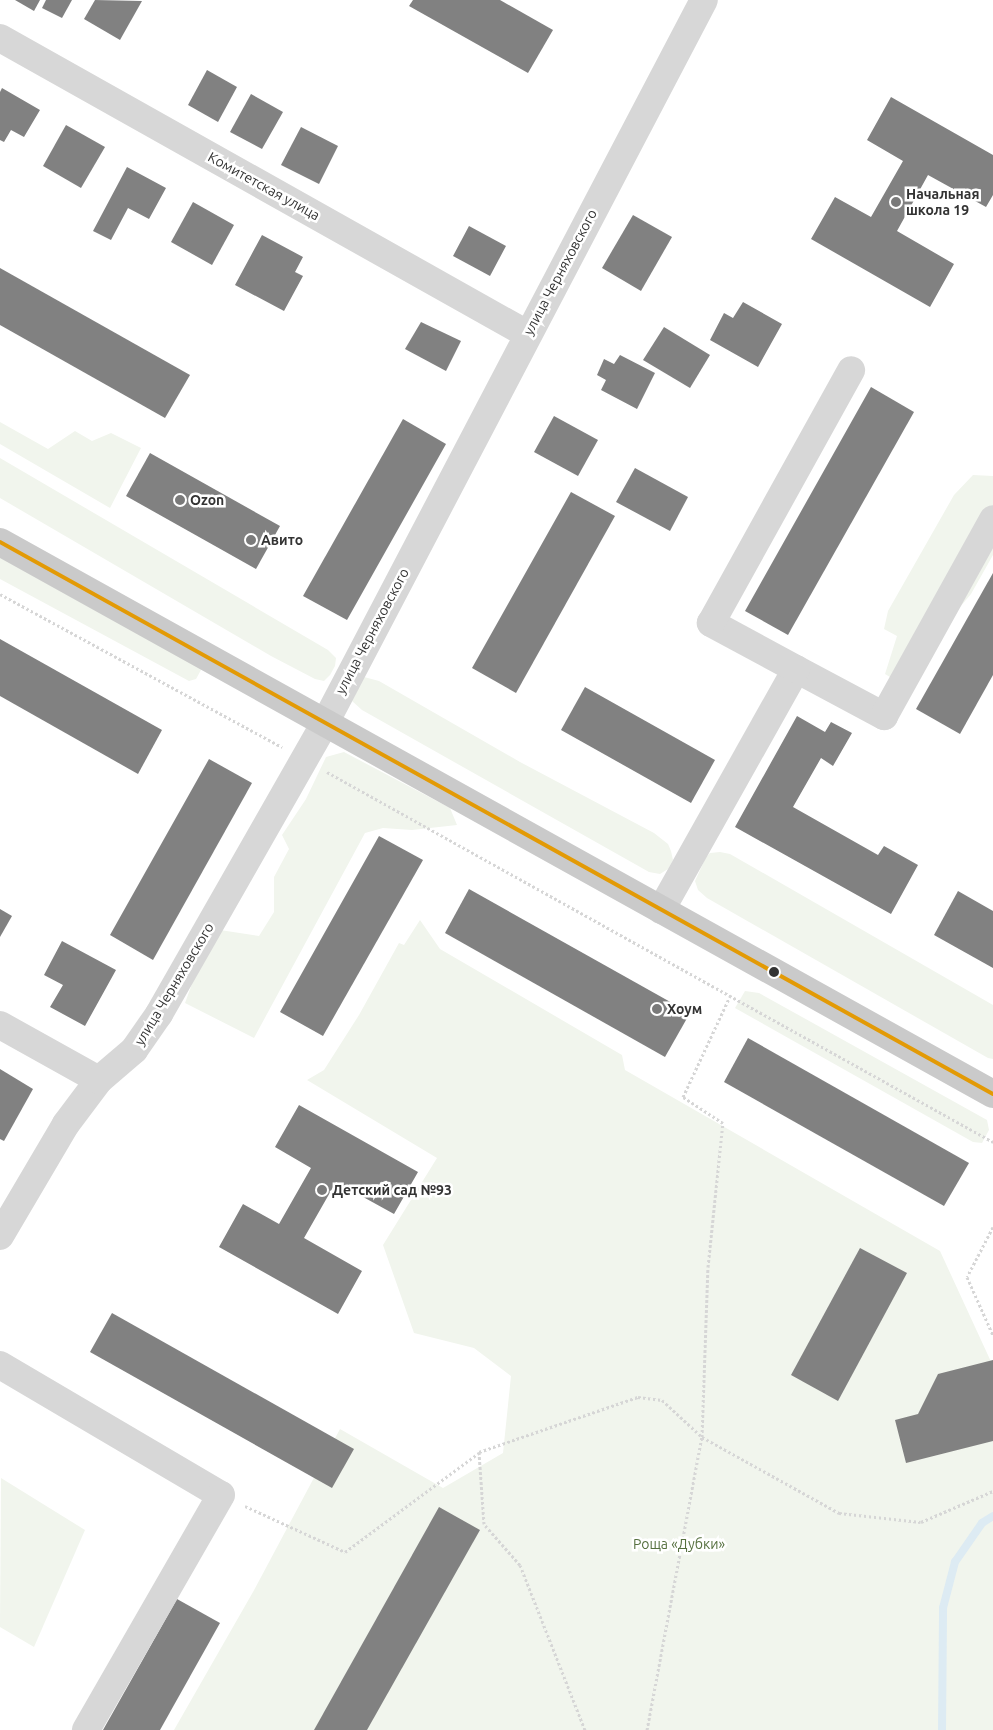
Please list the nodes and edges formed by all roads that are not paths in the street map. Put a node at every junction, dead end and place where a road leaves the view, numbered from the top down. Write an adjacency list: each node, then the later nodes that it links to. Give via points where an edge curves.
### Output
1 (704, 0): 3 (street, улица Черняховского)
2 (0, 38): 3 (street, Комитетская улица)
3 (527, 334): 8 (street, улица Черняховского)
4 (851, 370): 7 (street, via 711,624)
5 (993, 518): 7 (street, via 884,716)
6 (0, 542): 8 (main road)
7 (796, 669): 9 (street)
8 (325, 723): 9 (main road); 11 (street, улица Черняховского, via 160,1014 134,1050)
9 (661, 910): 12 (main road)
10 (0, 1025): 11 (street)
11 (99, 1080): 13 (street, улица Черняховского, via 66,1124)
12 (993, 1094)
13 (0, 1236)
14 (0, 1365): 15 (street, via 221,1495)
15 (86, 1730)

